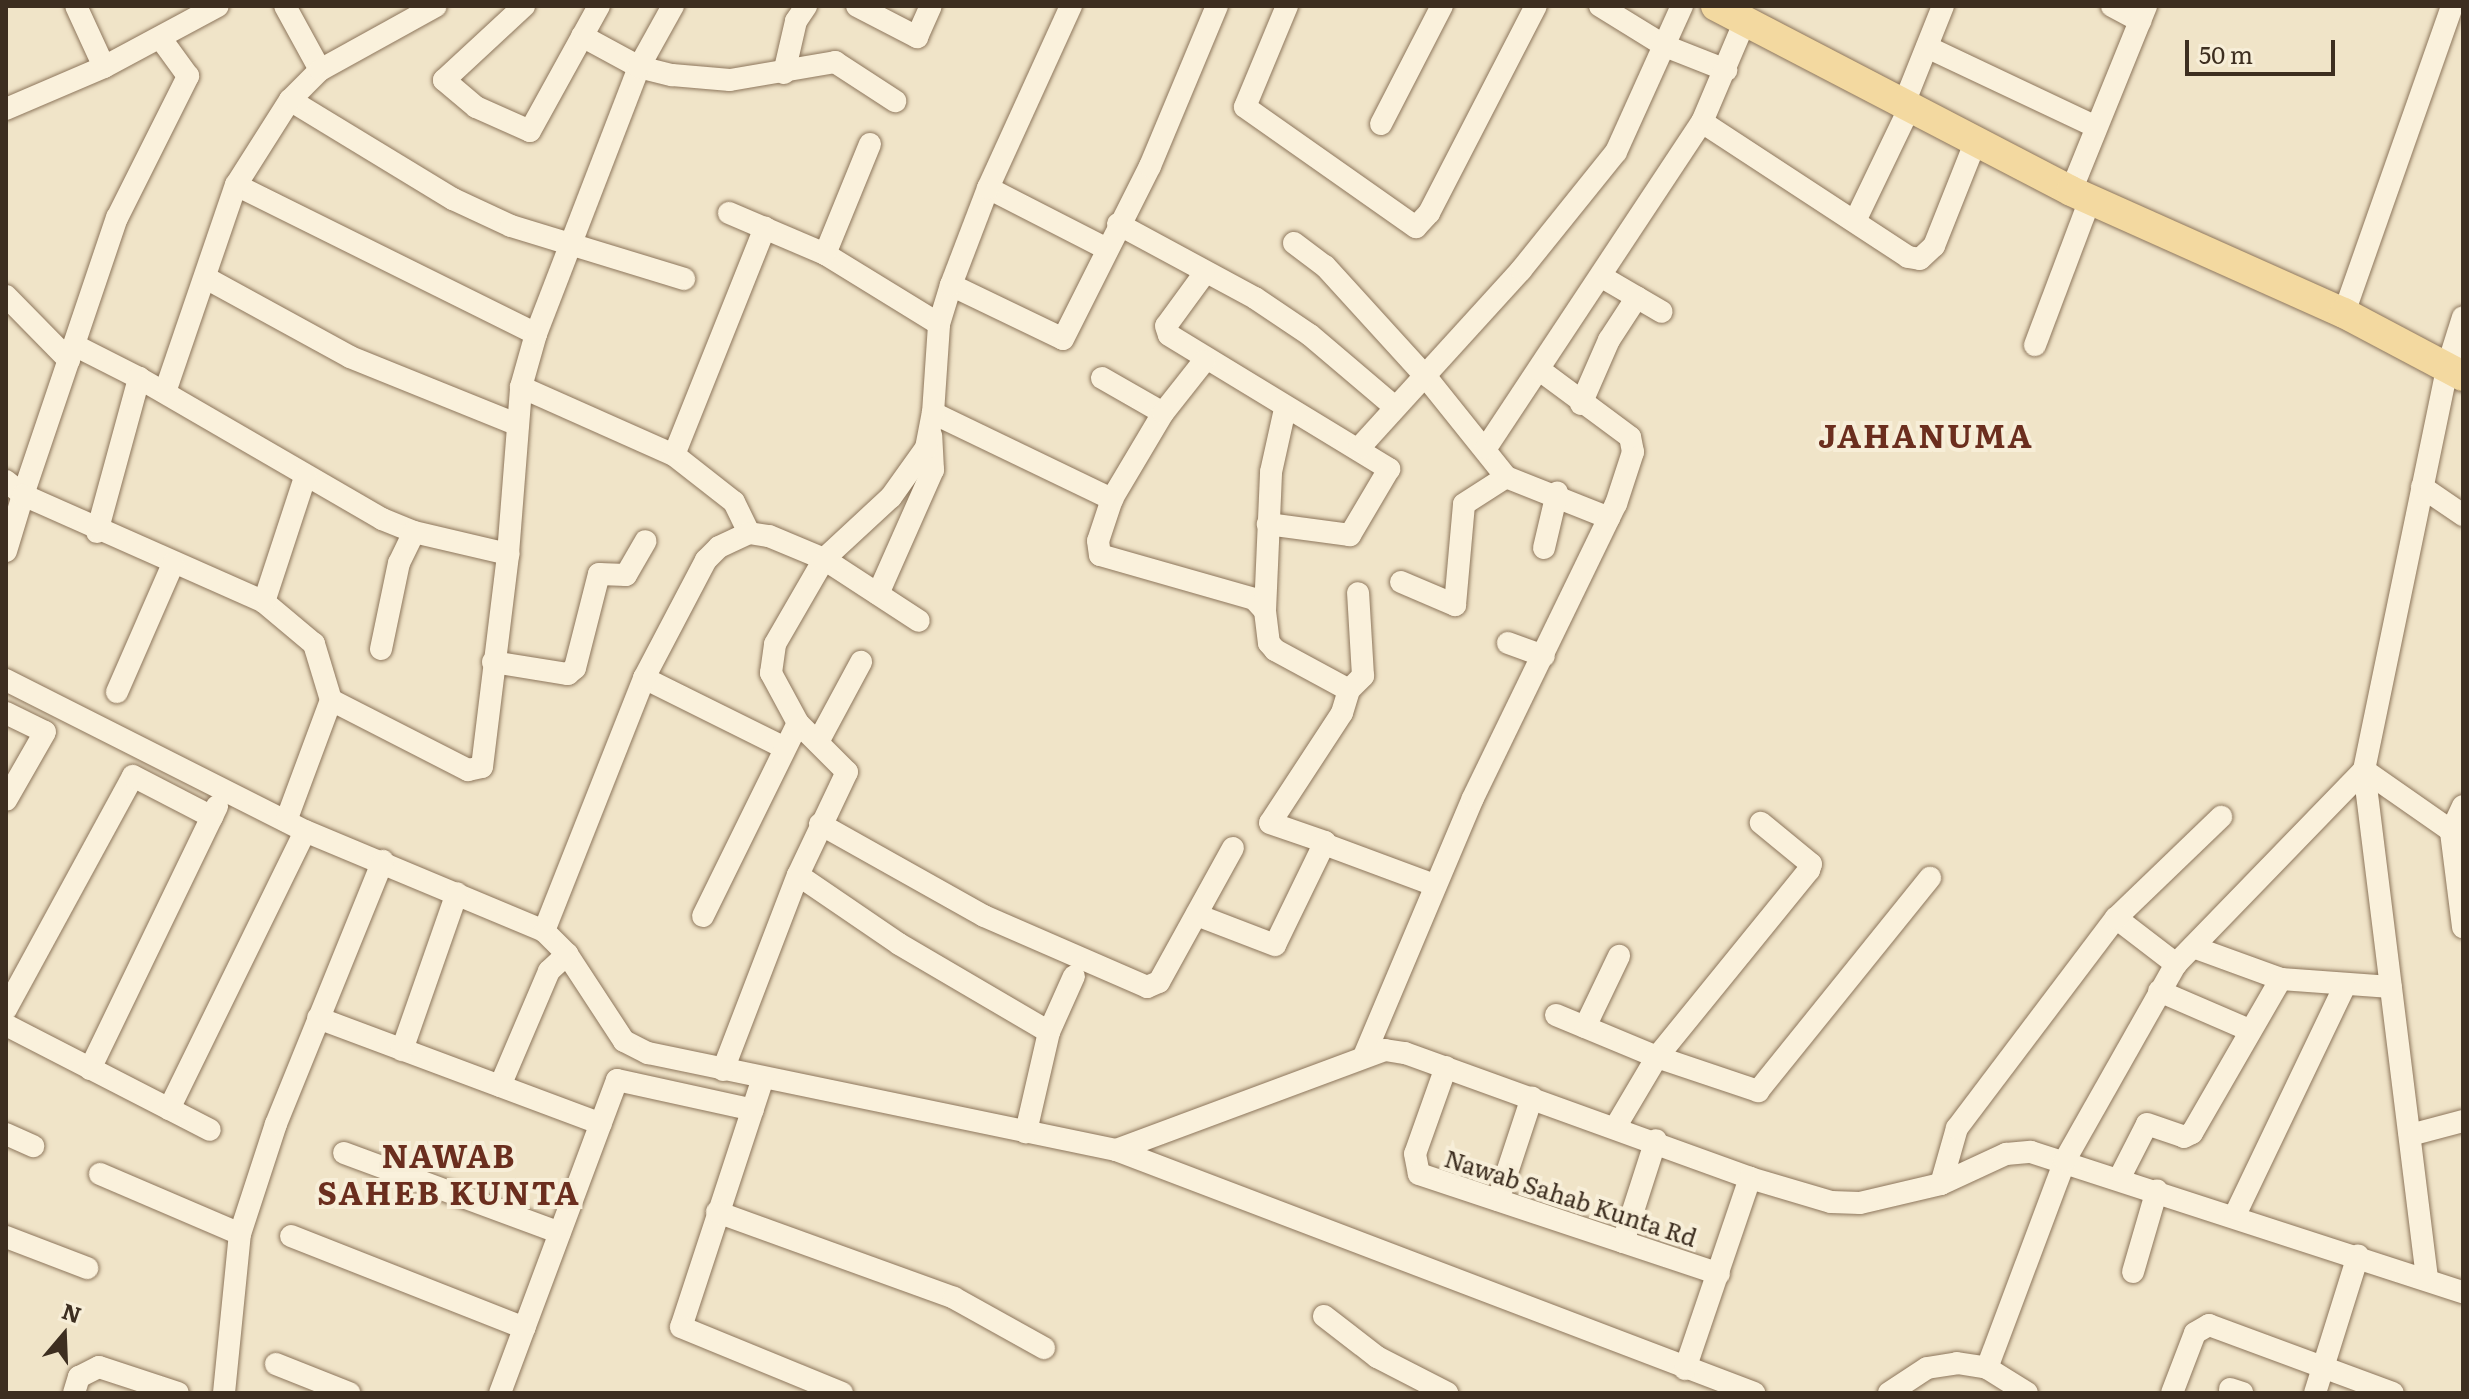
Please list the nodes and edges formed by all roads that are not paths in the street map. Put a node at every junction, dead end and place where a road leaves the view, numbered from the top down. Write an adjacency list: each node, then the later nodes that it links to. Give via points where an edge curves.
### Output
1 (76, 6): 28 (street)
2 (218, 6): 25 (street)
3 (285, 6): 30 (street)
4 (436, 6): 30 (street)
5 (524, 6): 24 (street, via 444,80 455,93 508,124 530,131)
6 (599, 6): 24 (street)
7 (673, 6): 29 (street)
8 (806, 6): 32 (street, via 796,21)
9 (857, 6): 10 (street, via 917,37)
10 (931, 6)
11 (1071, 6): 43 (street)
12 (1217, 6): 47 (street, via 1150,166)
13 (1287, 6): 15 (street, via 1245,107 1416,227 1429,213)
14 (1442, 6): 38 (street)
15 (1536, 6)
16 (1600, 6): 26 (street)
17 (1682, 6): 26 (street)
18 (1716, 6): 23 (main road)
19 (1943, 6): 27 (street)
20 (2112, 6): 22 (street)
21 (2452, 6): 61 (street)
22 (2143, 13): 39 (street)
23 (1744, 23): 31 (street); 35 (main road)
24 (582, 36): 29 (street)
25 (161, 39): 28 (street); 66 (street, via 188,76 117,218)
26 (1665, 46): 31 (street); 70 (street, via 1616,152)
27 (1927, 47): 35 (street); 39 (street)
28 (104, 67): 36 (street)
29 (639, 67): 32 (street, via 730,80); 50 (street)
30 (320, 70): 33 (street)
31 (1726, 70): 37 (street)
32 (784, 73): 34 (street, via 835,62)
33 (290, 100): 42 (street); 50 (street, via 453,199 511,226)
34 (895, 101)
35 (1906, 108): 40 (main road); 46 (street)
36 (6, 109)
37 (1702, 122): 46 (street); 54 (street)
38 (1381, 124)
39 (2096, 127): 44 (street)
40 (1975, 143): 44 (main road); 46 (street, via 1927,257 1908,257)
41 (870, 144): 52 (street)
42 (236, 185): 55 (street); 64 (street)
43 (988, 188): 51 (street); 57 (street)
44 (2081, 194): 61 (main road); 65 (street)
45 (729, 213): 48 (street)
46 (1856, 219)
47 (1118, 224): 51 (street); 53 (street)
48 (765, 228): 52 (street); 83 (street)
49 (1294, 243): 70 (street, via 1325,266)
50 (568, 244): 56 (street); 64 (street)
51 (1105, 248): 57 (street, via 1063,339)
52 (825, 254): 63 (street)
53 (1204, 274): 67 (street, via 1165,331); 76 (street, via 1255,298 1310,335)
54 (1602, 277): 59 (street); 68 (street)
55 (206, 278): 74 (street); 80 (street, via 350,357)
56 (684, 279)
57 (951, 285): 63 (street)
58 (6, 296): 66 (street)
59 (1637, 297): 60 (street); 75 (street, via 1609,340)
60 (1662, 312)
61 (2344, 313): 69 (main road)
62 (2463, 317): 69 (street)
63 (939, 324): 79 (street)
64 (536, 334): 73 (street)
65 (2035, 345)
66 (71, 352): 71 (street); 87 (street)
67 (1204, 361): 77 (street); 78 (street)
68 (1541, 371): 75 (street); 82 (street)
69 (2455, 372): 86 (street)
70 (1426, 377): 76 (street); 82 (street)
71 (139, 378): 74 (street); 93 (street)
72 (1102, 378): 78 (street)
73 (521, 387): 80 (street); 83 (street)
74 (165, 392): 84 (street)
75 (1581, 404): 91 (street, via 1633,440 1627,475)
76 (1395, 407): 81 (street)
77 (1285, 409): 81 (street); 92 (street, via 1276,436)
78 (1163, 413): 89 (street)
79 (931, 422): 89 (street); 100 (street, via 926,448 900,487); 104 (street, via 933,470)
80 (518, 425): 99 (street)
81 (1360, 447): 92 (street, via 1390,474 1350,535)
82 (1486, 448): 85 (street)
83 (674, 455): 95 (street, via 734,502)
84 (305, 477): 94 (street); 105 (street)
85 (1506, 477): 88 (street); 102 (street, via 1464,504 1455,605)
86 (2422, 487): 90 (street); 122 (street)
87 (14, 488): 93 (street); 98 (street)
88 (1557, 493): 91 (street); 97 (street)
89 (1112, 499): 106 (street, via 1098,541 1100,555 1247,596)
90 (2463, 515)
91 (1609, 518): 110 (street)
92 (1268, 524): 106 (street)
93 (97, 532): 101 (street)
94 (414, 532): 99 (street); 109 (street, via 399,563)
95 (749, 533): 100 (street); 113 (street, via 719,547 706,560)
96 (646, 541): 111 (street, via 626,575 599,574 575,668 568,674)
97 (1544, 548)
98 (6, 551)
99 (508, 554): 111 (street)
100 (824, 559): 104 (street); 119 (street, via 771,659 771,673)
101 (173, 564): 105 (street); 116 (street)
102 (1401, 582)
103 (1358, 593): 115 (street, via 1363,676)
104 (878, 594): 107 (street)
105 (264, 602): 117 (street, via 314,644)
106 (1265, 611): 115 (street, via 1269,643 1275,650)
107 (919, 621)
108 (1508, 643): 110 (street)
109 (381, 649)
110 (1544, 656): 137 (street)
111 (493, 662): 117 (street, via 484,762 476,772)
112 (861, 662): 120 (street)
113 (644, 678): 121 (street); 143 (street)
114 (6, 680): 123 (street)
115 (1349, 690): 132 (street, via 1342,713 1270,823)
116 (117, 692)
117 (331, 700): 130 (street)
118 (6, 713): 124 (street, via 45,732)
119 (798, 723): 120 (street); 121 (street)
120 (818, 742): 129 (street, via 847,772)
121 (785, 748): 140 (street)
122 (2364, 770): 131 (street); 144 (street); 151 (street)
123 (225, 790): 126 (street); 130 (street)
124 (6, 800)
125 (2463, 806): 131 (street)
126 (212, 817): 153 (street, via 133,776); 164 (street)
127 (2221, 817): 141 (street)
128 (1761, 823): 162 (street, via 1811,864 1809,870)
129 (820, 824): 135 (street); 139 (street, via 984,916 1147,987 1159,982)
130 (295, 826): 134 (street); 169 (street)
131 (2457, 836): 142 (street)
132 (1324, 844): 137 (street); 139 (street, via 1272,947)
133 (1233, 848): 139 (street)
134 (383, 861): 138 (street); 155 (street)
135 (798, 875): 159 (street, via 899,944); 165 (street)
136 (1930, 878): 162 (street, via 1758,1091)
137 (1434, 885): 161 (street)
138 (457, 893): 143 (street); 160 (street)
139 (1197, 915)
140 (703, 916)
141 (2116, 918): 147 (street); 186 (street, via 1957,1128)
142 (2463, 927)
143 (544, 931): 145 (street)
144 (2193, 947): 147 (street); 149 (street)
145 (567, 954): 165 (street, via 624,1041 648,1053); 167 (street, via 549,971)
146 (1619, 956): 157 (street)
147 (2176, 964): 152 (street)
148 (1074, 976): 159 (street)
149 (2281, 979): 150 (street); 158 (street)
150 (2344, 987): 151 (street); 190 (street)
151 (2391, 987): 177 (street)
152 (2159, 991): 158 (street); 182 (street)
153 (6, 1009)
154 (1556, 1015): 157 (street)
155 (318, 1018): 160 (street); 192 (street)
156 (6, 1025): 164 (street)
157 (1585, 1027): 162 (street)
158 (2249, 1030): 184 (street, via 2192,1133 2184,1137 2147,1124)
159 (1049, 1032): 175 (street)
160 (402, 1050): 167 (street)
161 (1364, 1056): 163 (street, via 1405,1053); 180 (street)
162 (1657, 1057): 173 (street)
163 (1446, 1067): 168 (street); 188 (street, Nawab Sahab Kunta Rd, via 1415,1154 1415,1168 1419,1174)
164 (90, 1069): 169 (street)
165 (723, 1070): 166 (street)
166 (763, 1078): 170 (street); 175 (street)
167 (500, 1086): 172 (street)
168 (1532, 1097): 173 (street); 188 (street)
169 (169, 1109): 174 (street)
170 (753, 1110): 172 (street, via 621,1079); 189 (street)
171 (2463, 1121): 177 (street)
172 (601, 1124): 191 (street)
173 (1616, 1126): 178 (street)
174 (210, 1130)
175 (1026, 1132): 180 (street)
176 (6, 1134): 179 (street)
177 (2410, 1135): 200 (street)
178 (1656, 1140): 185 (street); 195 (street)
179 (33, 1146)
180 (1116, 1150): 208 (street)
181 (344, 1153): 191 (street)
182 (2065, 1160): 184 (street); 186 (street, via 2018,1151); 206 (street)
183 (100, 1174): 192 (street)
184 (2120, 1177): 187 (street)
185 (1750, 1178): 186 (street, via 1831,1202 1860,1203); 199 (street)
186 (1941, 1184)
187 (2157, 1190): 190 (street); 198 (street)
188 (1498, 1200): 195 (street, Nawab Sahab Kunta Rd)
189 (717, 1212): 204 (street, via 954,1298); 214 (street, via 681,1327)
190 (2235, 1215): 196 (street)
191 (560, 1233): 203 (street)
192 (240, 1234): 211 (street)
193 (291, 1236): 203 (street)
194 (6, 1237): 197 (street)
195 (1623, 1242): 199 (street, Nawab Sahab Kunta Rd)
196 (2358, 1256): 200 (street); 207 (street)
197 (87, 1268)
198 (2133, 1272)
199 (1719, 1274): 208 (street, Nawab Sahab Kunta Rd)
200 (2427, 1278): 201 (street)
201 (2463, 1292)
202 (1324, 1316): 215 (street, via 1377,1357)
203 (525, 1328): 213 (street)
204 (1044, 1348)
205 (276, 1364): 212 (street)
206 (1987, 1368): 217 (street, via 1957,1363 1927,1368); 218 (street)
207 (2325, 1369): 219 (street, via 2209,1325 2195,1333); 220 (street); 221 (street)
208 (1695, 1379): 216 (street)
209 (74, 1393): 210 (street, via 79,1377 99,1367)
210 (178, 1393)
211 (224, 1393)
212 (349, 1393)
213 (500, 1393)
214 (842, 1393)
215 (1447, 1393)
216 (1754, 1393)
217 (1889, 1393)
218 (2027, 1393)
219 (2172, 1393)
220 (2315, 1393)
221 (2393, 1393)

